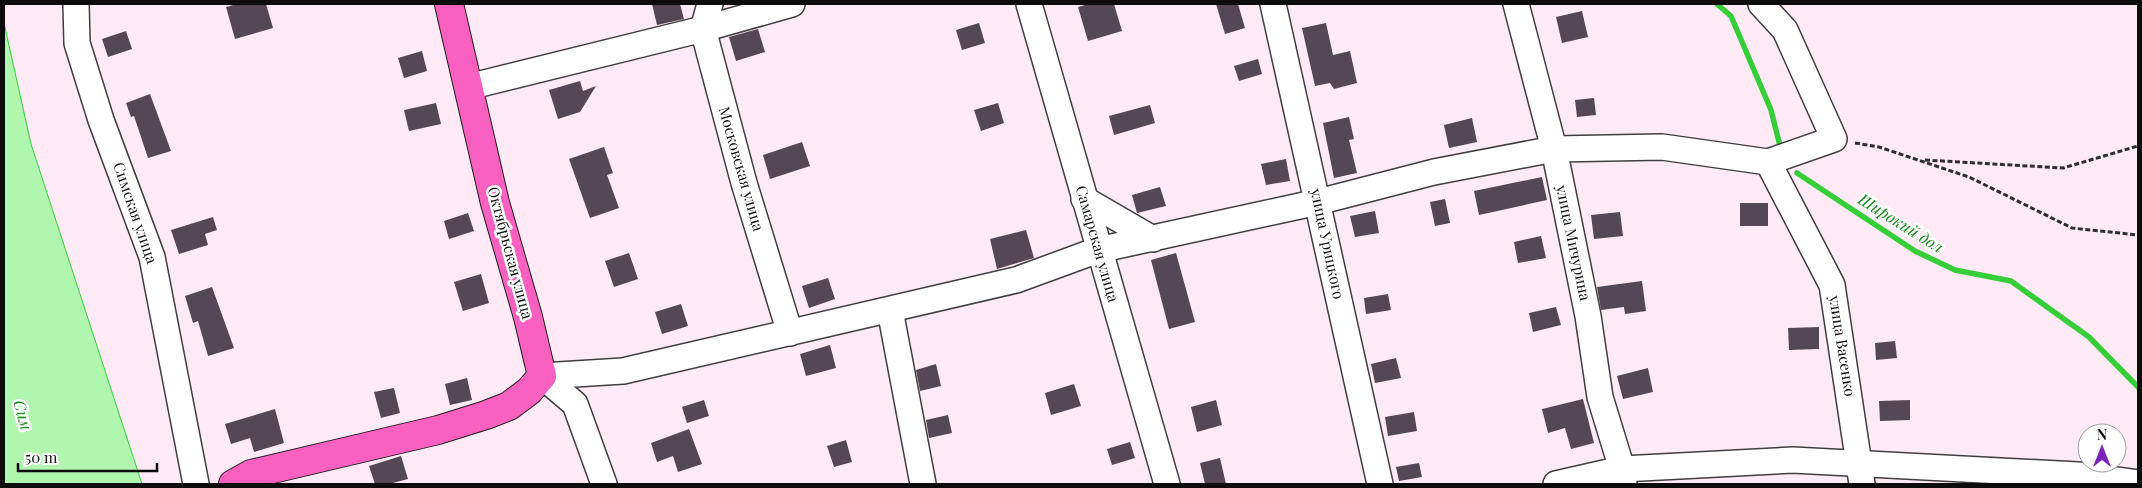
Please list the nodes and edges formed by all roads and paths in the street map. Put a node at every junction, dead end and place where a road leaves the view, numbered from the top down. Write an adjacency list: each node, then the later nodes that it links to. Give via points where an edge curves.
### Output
1 (76, 4): 28 (street, Симская улица, via 77,43 101,120 152,257)
2 (449, 4): 10 (main road, Октябрьская улица)
3 (710, 4): 9 (street)
4 (792, 4): 9 (street)
5 (1029, 4): 16 (street, Самарская улица)
6 (1273, 4): 17 (street, улица Урицкого)
7 (1516, 4): 13 (street, улица Мичурина)
8 (1761, 4): 11 (street, via 1785,30)
9 (703, 29): 10 (street); 22 (street, Московская улица, via 744,184)
10 (468, 86): 23 (main road, Октябрьская улица, via 495,204)
11 (1834, 138): 14 (path); 15 (street)
12 (2138, 146): 14 (path, via 2063,168)
13 (1554, 149): 15 (street, via 1662,146); 17 (street, via 1434,172); 25 (street, улица Мичурина, via 1588,316 1600,397)
14 (1920, 160): 18 (path, via 1969,177 2072,228)
15 (1768, 162): 24 (street, улица Васенко, via 1832,285)
16 (1084, 199): 19 (street); 20 (street, Самарская улица)
17 (1318, 202): 19 (street); 33 (street, улица Урицкого)
18 (2138, 234)
19 (1153, 239): 20 (street)
20 (1098, 250): 21 (street, via 1016,280); 32 (street, Самарская улица)
21 (890, 310): 22 (street); 31 (street)
22 (790, 333): 23 (street, via 623,371)
23 (542, 376): 29 (main road, via 509,406 486,415 438,430 251,474); 30 (street, via 575,404)
24 (1861, 474): 25 (street, via 1793,460); 26 (street)
25 (1623, 476): 34 (street)
26 (2078, 480): 27 (street)
27 (2138, 483)
28 (196, 484)
29 (233, 484)
30 (604, 484)
31 (923, 484)
32 (1167, 484)
33 (1380, 484)
34 (1556, 484)

